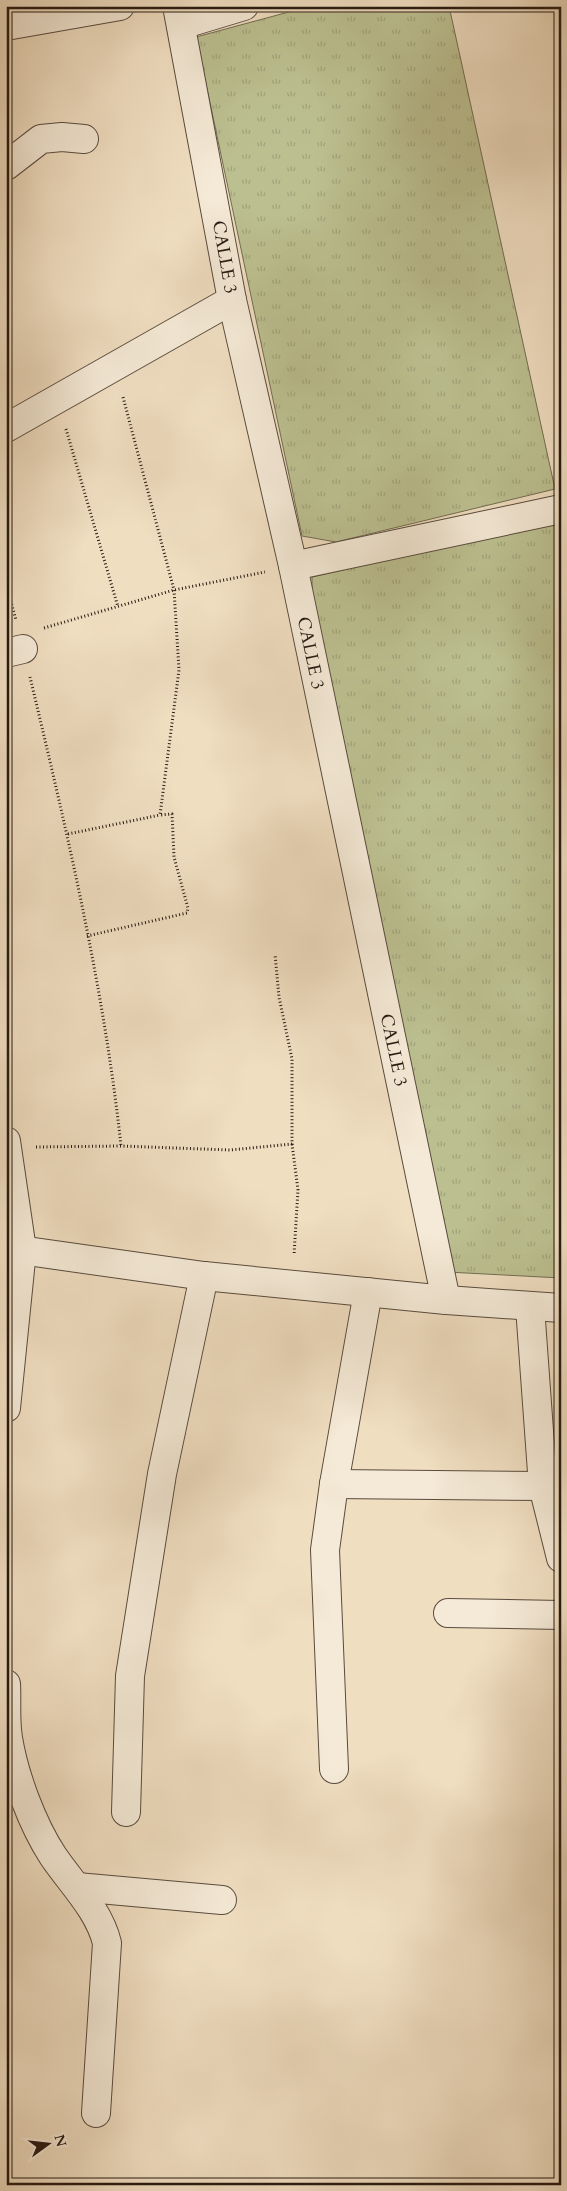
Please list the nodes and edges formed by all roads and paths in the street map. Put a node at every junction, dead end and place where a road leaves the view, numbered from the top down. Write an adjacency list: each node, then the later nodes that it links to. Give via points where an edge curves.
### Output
1 (120, 6): 4 (street)
2 (244, 6): 3 (street)
3 (179, 16): 7 (street, CALLE 3)
4 (6, 26)
5 (84, 139): 6 (street, via 40,139)
6 (6, 166)
7 (232, 300): 8 (street); 12 (street, CALLE 3)
8 (114, 367): 9 (street); 14 (path)
9 (57, 399): 10 (street); 15 (path)
10 (6, 428)
11 (561, 509): 12 (street)
12 (293, 566): 14 (path); 28 (street, CALLE 3)
13 (6, 584): 16 (path)
14 (174, 590): 15 (path); 17 (path, via 179,670)
15 (118, 607): 16 (path)
16 (17, 646): 18 (path)
17 (160, 815): 18 (path); 19 (path, via 172,814 174,857 187,913)
18 (68, 834): 19 (path)
19 (87, 936): 23 (path, via 114,1077)
20 (275, 954): 22 (path, via 279,997 292,1059)
21 (7, 1144): 23 (path); 24 (street)
22 (292, 1144): 23 (path, via 230,1150); 26 (path, via 298,1190)
23 (121, 1146)
24 (14, 1249): 25 (street); 31 (street)
25 (204, 1276): 26 (street); 40 (street, via 162,1474 130,1676)
26 (290, 1285): 27 (street)
27 (368, 1292): 28 (street); 32 (street)
28 (446, 1300): 29 (street)
29 (530, 1307): 30 (street); 33 (street)
30 (561, 1308)
31 (6, 1408)
32 (334, 1484): 33 (street); 39 (street, via 326,1550)
33 (543, 1486): 34 (street)
34 (561, 1558)
35 (448, 1613): 36 (street)
36 (561, 1615)
37 (6, 1684): 38 (street)
38 (7, 1737): 41 (street, via 32,1819 52,1855)
39 (334, 1769)
40 (126, 1812)
41 (77, 1888): 42 (street); 43 (street, via 103,1929 107,1943)
42 (222, 1900)
43 (96, 2113)

